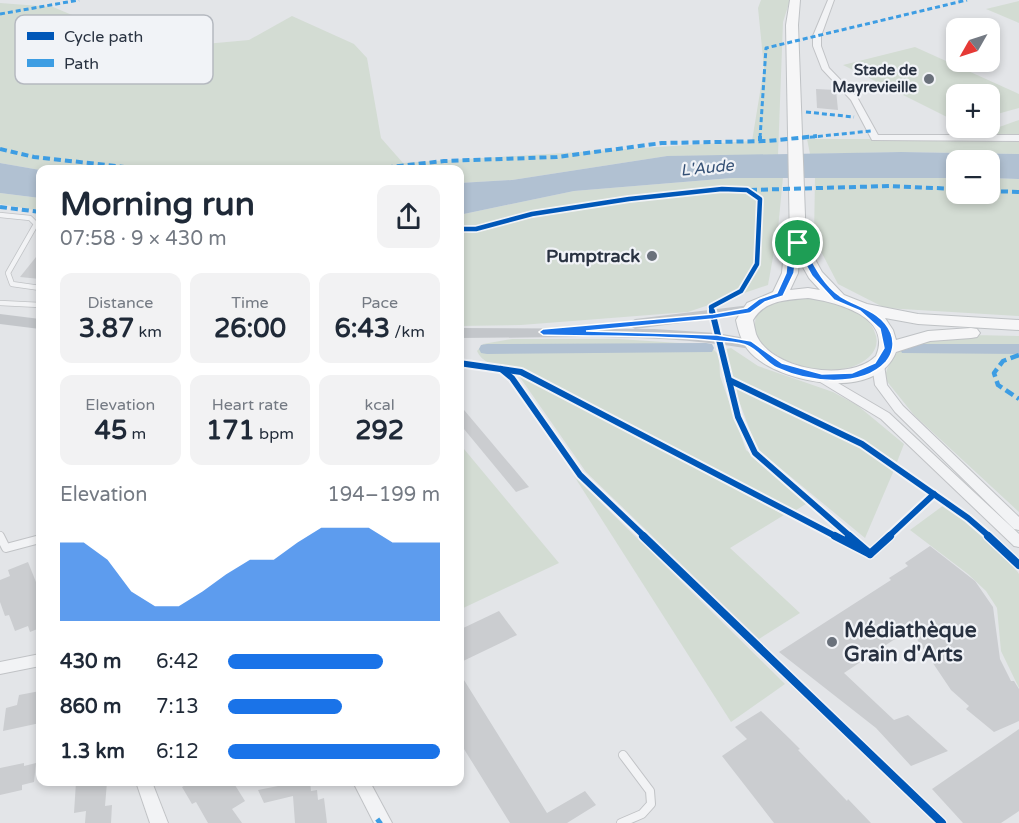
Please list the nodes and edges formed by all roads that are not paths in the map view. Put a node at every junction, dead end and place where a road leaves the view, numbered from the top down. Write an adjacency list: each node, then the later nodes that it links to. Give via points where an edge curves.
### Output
1 (795, 0): 7 (main road)
2 (831, 0): 3 (street, via 817,46 826,69 854,99 875,138)
3 (1019, 138)
4 (0, 215): 6 (lane, via 30,218)
5 (36, 224): 8 (lane, via 8,273 12,284)
6 (36, 224)
7 (798, 243): 9 (main road); 10 (main road, via 815,274)
8 (36, 287)
9 (780, 294): 10 (main road); 14 (main road, via 762,300)
10 (837, 298): 13 (main road)
11 (0, 303): 12 (lane)
12 (36, 305)
13 (863, 309): 17 (main road, via 918,319); 22 (main road, via 884,328)
14 (750, 310): 18 (main road); 21 (main road, via 744,326)
15 (4, 320): 16 (main road)
16 (36, 324)
17 (1019, 326)
18 (543, 332): 20 (main road); 21 (main road, via 698,336)
19 (1019, 332): 22 (main road, via 928,336)
20 (464, 333)
21 (751, 344): 24 (main road, via 778,365)
22 (889, 348): 23 (main road)
23 (878, 365): 24 (main road, via 853,376); 25 (street, via 881,384 898,409)
24 (822, 377): 28 (street, via 885,416)
25 (1019, 525)
26 (0, 536): 27 (lane, via 6,548)
27 (36, 540)
28 (1019, 542)
29 (36, 661): 30 (street)
30 (0, 668)
31 (623, 755): 36 (lane, via 650,791 651,804 642,814)
32 (145, 786): 35 (street)
33 (363, 786): 34 (street)
34 (380, 822)
35 (159, 823)
36 (621, 823)

